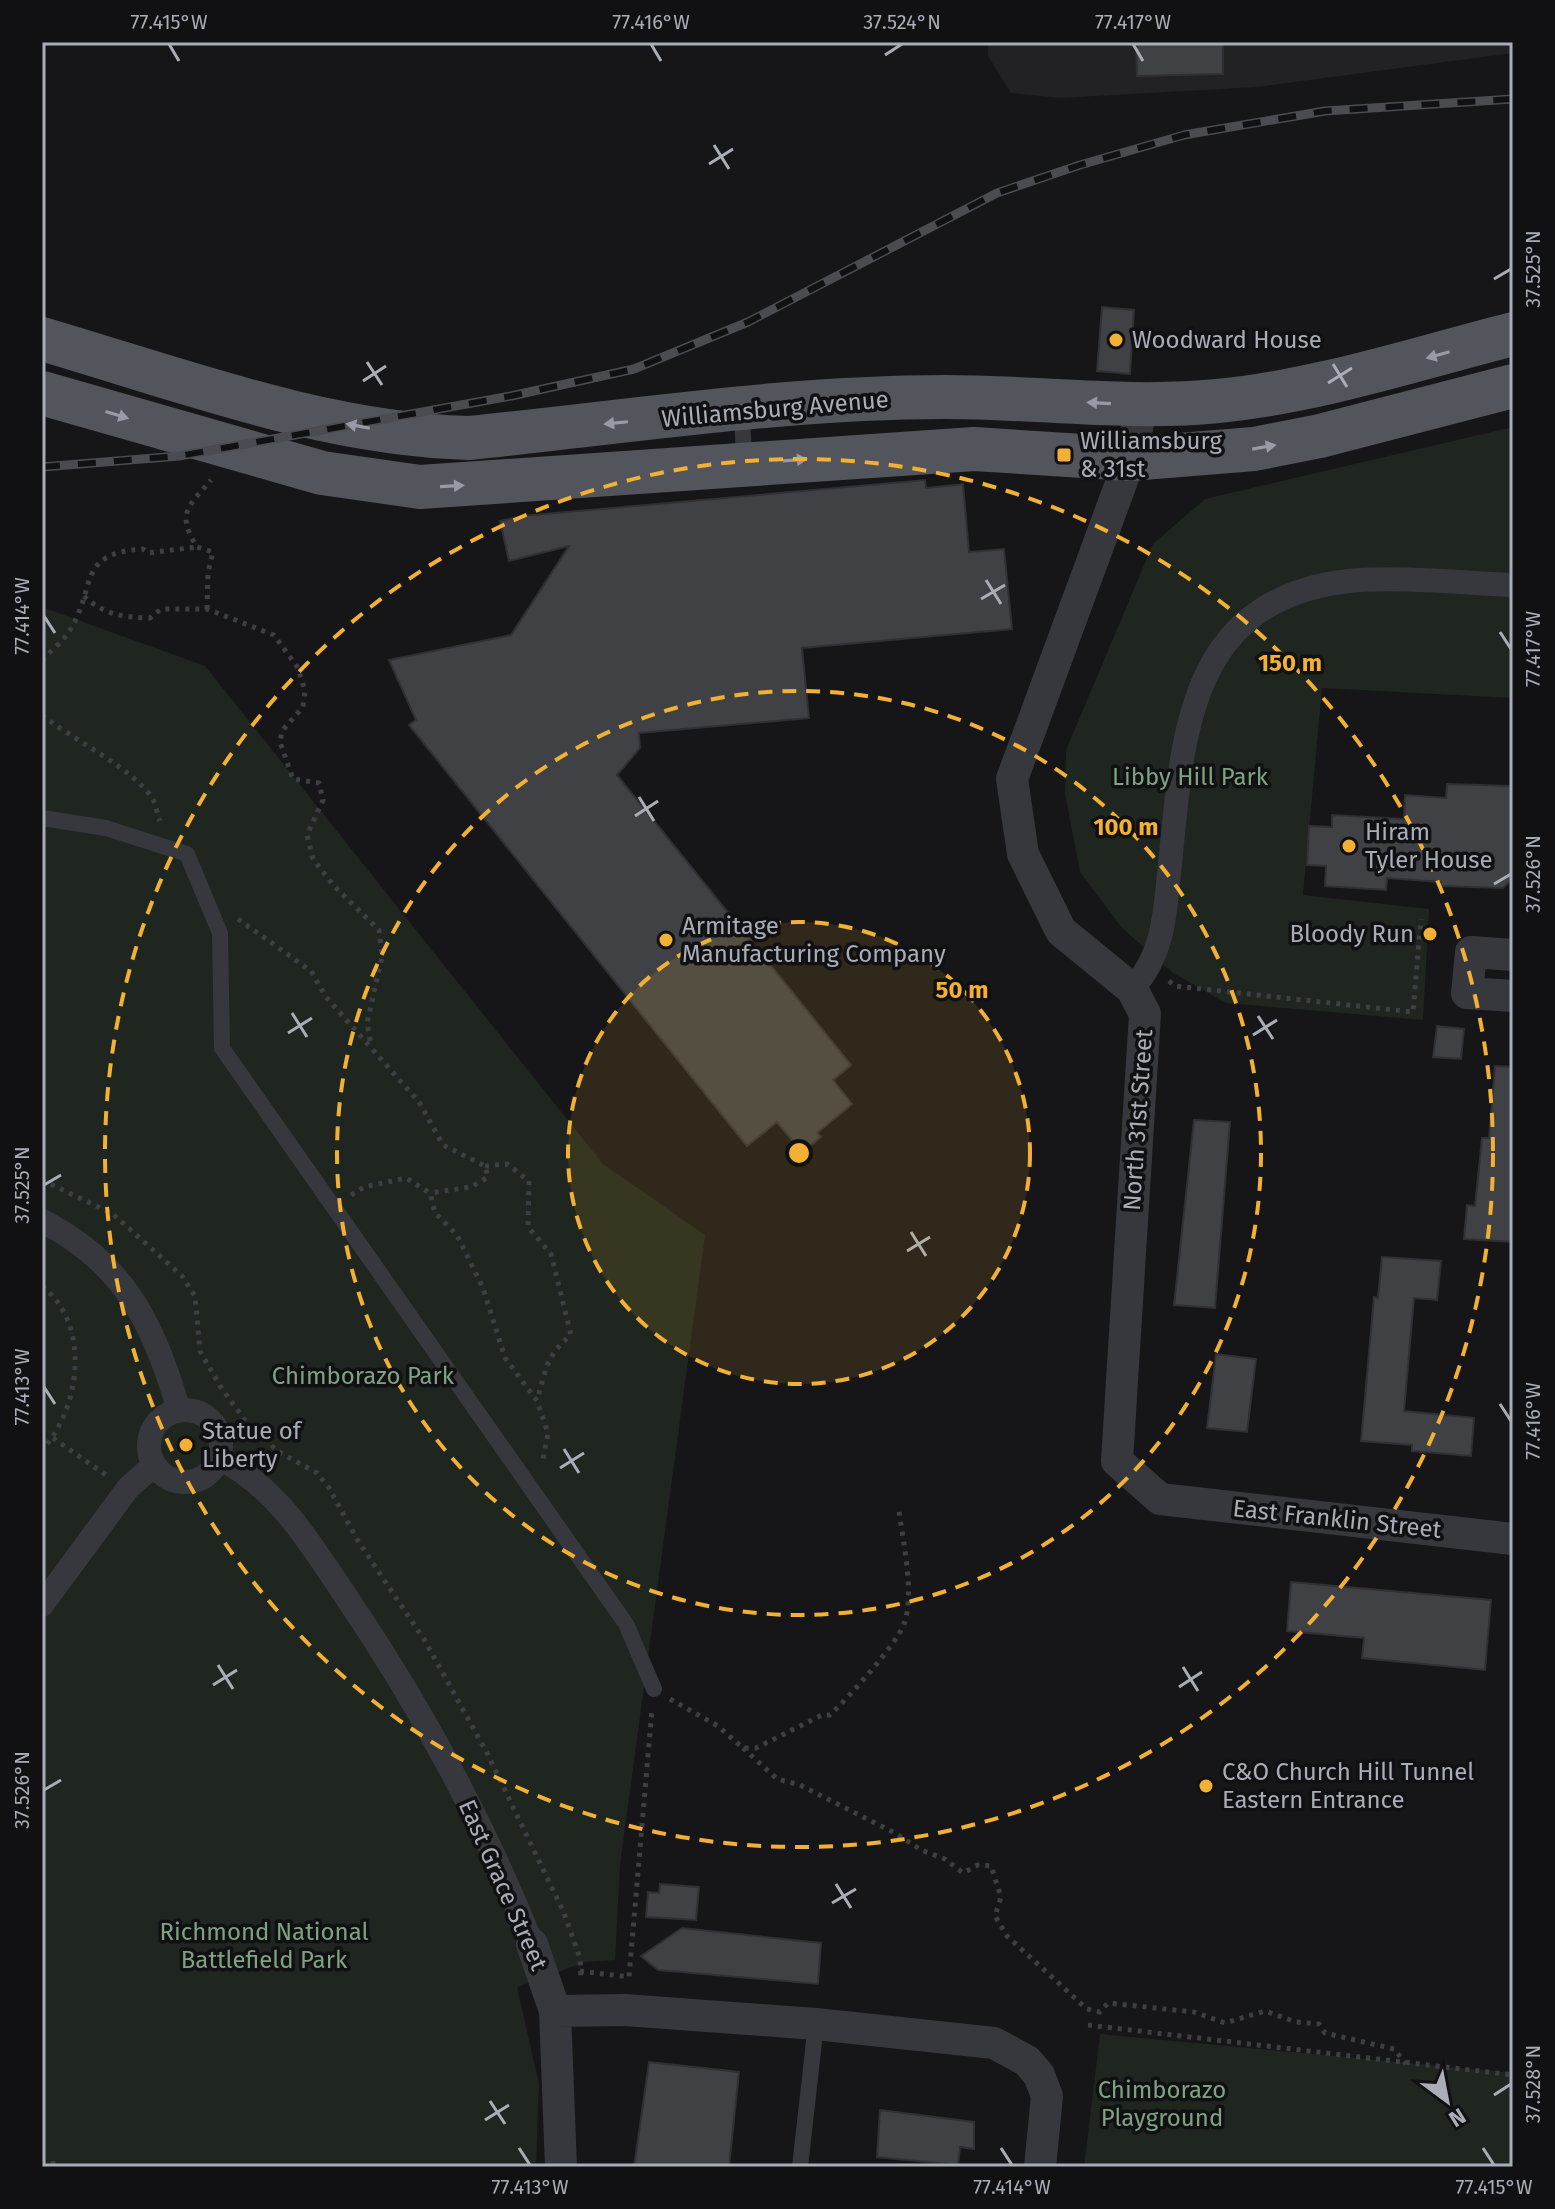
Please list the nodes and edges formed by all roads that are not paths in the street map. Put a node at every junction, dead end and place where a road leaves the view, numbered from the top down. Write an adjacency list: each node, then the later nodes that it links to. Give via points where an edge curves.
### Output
1 (1513, 334): 5 (main road, Williamsburg Avenue, one-way to 5, via 1285,392)
2 (42, 339): 6 (main road, Williamsburg Avenue, one-way to 2, via 469,438 413,437 276,408)
3 (1513, 386): 7 (main road, one-way to 3, via 1307,439)
4 (42, 393): 8 (main road, one-way to 8, via 322,473 420,487)
5 (1142, 406): 6 (main road, Williamsburg Avenue, one-way to 6, via 946,397); 7 (street)
6 (742, 411): 8 (lane)
7 (1130, 459): 8 (main road, one-way to 7, via 974,449); 12 (street, via 1012,779 1023,854 1061,931)
8 (745, 464)
9 (1513, 585): 12 (street, via 1349,581 1297,593 1252,615 1213,658 1197,692 1180,765 1164,921)
10 (42, 818): 21 (lane, via 106,828 187,854 220,933 222,1048 626,1624)
11 (1513, 955): 13 (street, via 1471,952 1467,993)
12 (1141, 979): 18 (street, North 31st Street, via 1145,1014 1117,1461)
13 (1513, 996)
14 (42, 1221): 15 (street, via 73,1236 132,1296 153,1331)
15 (179, 1411): 16 (street, via 198,1412 213,1423 221,1440); 17 (street, via 163,1418 152,1432 149,1449)
16 (219, 1458): 17 (street, via 202,1478 184,1482 167,1477); 22 (street, East Grace Street, via 248,1473 299,1527 411,1695)
17 (154, 1465): 20 (street, via 128,1488)
18 (1160, 1499): 19 (street, East Franklin Street)
19 (1513, 1539)
20 (42, 1605)
21 (654, 1689)
22 (532, 1944): 23 (street, East Grace Street)
23 (555, 2011): 24 (street, via 625,2010); 25 (street, East Grace Street)
24 (816, 2024): 26 (lane); 27 (street, via 994,2043 1027,2061 1047,2096)
25 (561, 2167)
26 (800, 2167)
27 (1040, 2167)

